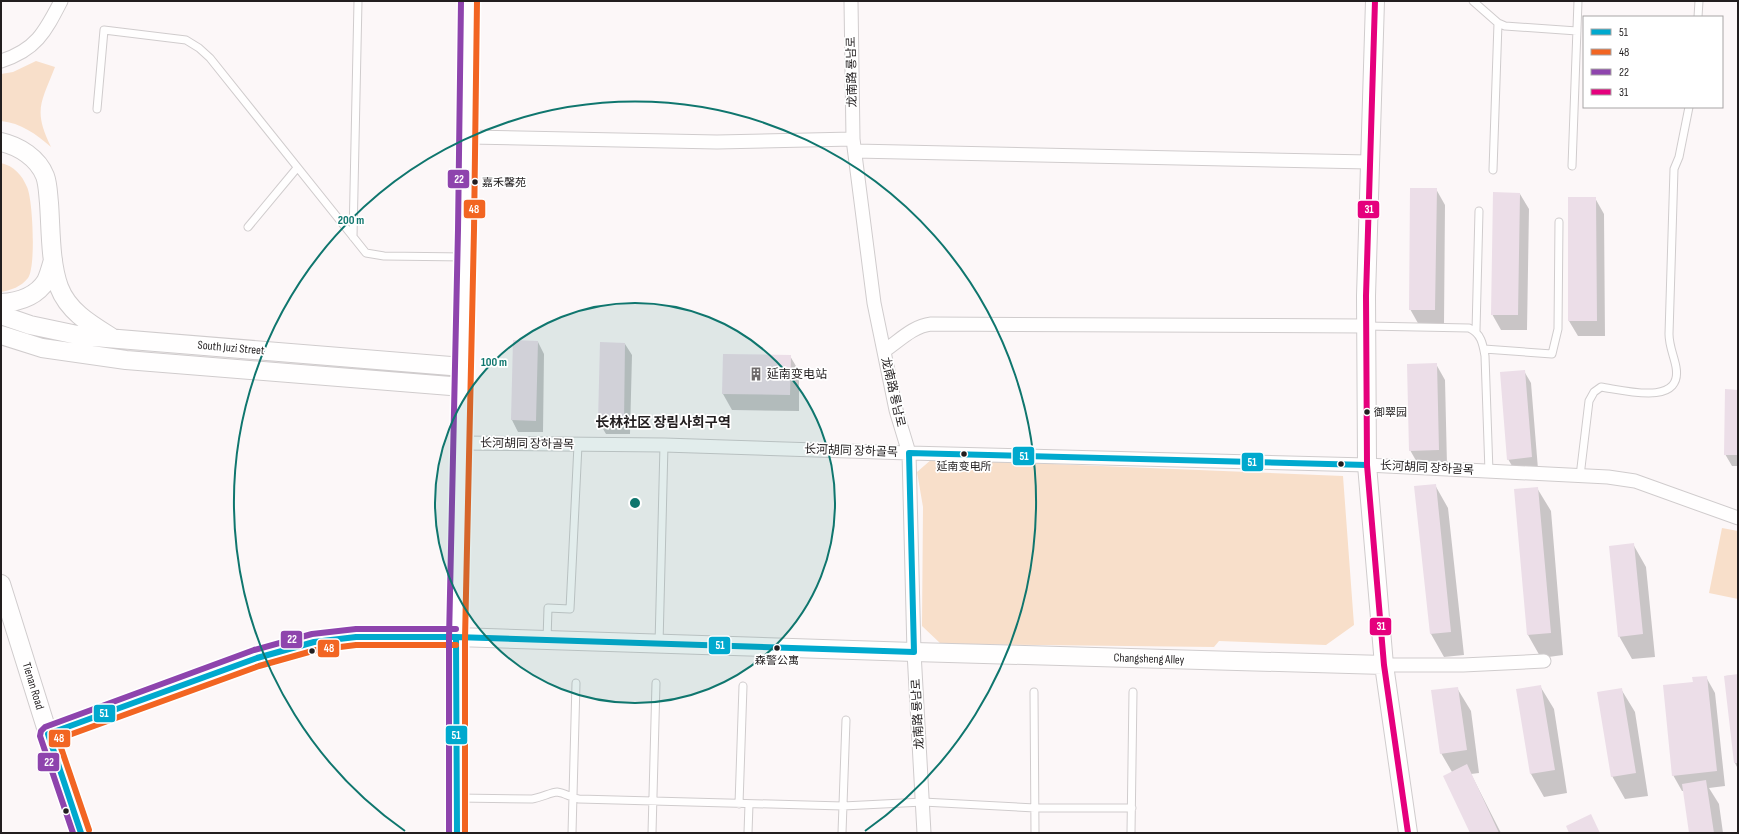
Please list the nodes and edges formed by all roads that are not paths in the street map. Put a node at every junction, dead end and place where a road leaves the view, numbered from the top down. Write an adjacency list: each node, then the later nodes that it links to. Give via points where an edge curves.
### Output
1 (61, 1): 12 (street, via 33,45 22,53)
2 (358, 1): 25 (lane)
3 (469, 1): 15 (street)
4 (851, 1): 17 (street, 龙南路 룡남로)
5 (1375, 1): 18 (street)
6 (1473, 1): 10 (lane)
7 (1578, 1): 11 (lane)
8 (1699, 1): 9 (lane)
9 (1698, 16)
10 (1498, 24): 11 (lane); 21 (lane)
11 (1577, 31): 19 (lane)
12 (1, 61)
13 (1689, 108): 44 (lane, via 1679,157 1674,169 1669,344 1676,368 1676,381 1664,392 1601,387 1594,392 1589,401)
14 (97, 110): 20 (lane, via 104,30 186,40 210,58)
15 (469, 136): 17 (street); 26 (street)
16 (1, 142): 27 (street, via 26,152 45,175)
17 (854, 145): 18 (street); 35 (street, 龙南路 룡남로, via 874,303)
18 (1369, 162): 30 (street)
19 (1572, 166)
20 (297, 168): 24 (lane); 25 (lane)
21 (1493, 170)
22 (1478, 211): 31 (lane)
23 (1559, 222): 34 (lane, via 1558,329 1552,354)
24 (248, 227)
25 (353, 237): 26 (lane, via 366,253)
26 (466, 257): 36 (street)
27 (54, 259): 28 (street, via 46,282 37,290 15,302); 33 (street, via 60,288 67,302 79,316)
28 (1, 303)
29 (1, 314): 33 (street, South Juzi Street, via 55,331)
30 (1366, 326): 31 (lane, via 1469,328); 35 (street, via 931,324 916,328); 42 (street)
31 (1476, 331): 34 (lane)
32 (1, 335): 37 (street, South Juzi Street, via 42,348 126,360)
33 (111, 338): 36 (street, South Juzi Street)
34 (1484, 349): 43 (lane)
35 (884, 351): 41 (street, 龙南路 룡남로, via 896,410)
36 (463, 367): 37 (street)
37 (463, 387): 38 (street)
38 (461, 443): 39 (street, 长河胡同 장하골목); 47 (street)
39 (578, 445): 40 (street, 长河胡同 장하골목); 48 (lane, via 570,609 548,608)
40 (664, 445): 41 (street, 长河胡同 장하골목); 49 (lane)
41 (909, 453): 42 (street, 长河胡同 장하골목); 50 (street, 龙南路 룡남로)
42 (1367, 465): 43 (street, 长河胡同 장하골목); 52 (street)
43 (1488, 472): 44 (street, 长河胡同 장하골목)
44 (1580, 476): 45 (street, 长河胡同 장하골목, via 1635,481)
45 (1738, 518)
46 (1, 584): 59 (street, Tienan Road)
47 (456, 637): 48 (street, Changsheng Alley); 59 (street, Changsheng Alley, via 356,637 314,642 257,658); 60 (street)
48 (547, 640): 49 (street, Changsheng Alley)
49 (659, 644): 50 (street, Changsheng Alley)
50 (914, 652): 52 (street, Changsheng Alley); 63 (street, 龙南路 룡남로)
51 (1544, 661): 52 (street)
52 (1384, 665): 78 (street)
53 (576, 683): 61 (lane)
54 (656, 683): 62 (lane)
55 (743, 686): 64 (lane)
56 (1034, 692): 67 (lane)
57 (1133, 692): 68 (lane)
58 (846, 720): 66 (lane)
59 (48, 734): 69 (street, Tienan Road)
60 (458, 798): 61 (lane, via 532,799 559,792); 70 (street)
61 (573, 798): 62 (lane); 71 (lane)
62 (653, 801): 64 (lane); 72 (lane)
63 (923, 802): 66 (lane); 67 (lane); 75 (street, 龙南路 룡남로)
64 (739, 804): 65 (lane)
65 (749, 804): 66 (lane); 73 (lane)
66 (843, 806): 74 (lane)
67 (1035, 808): 68 (lane); 76 (lane)
68 (1132, 808): 77 (lane)
69 (81, 833)
70 (457, 833)
71 (572, 833)
72 (652, 833)
73 (748, 833)
74 (842, 833)
75 (924, 833)
76 (1035, 833)
77 (1131, 833)
78 (1408, 833)

